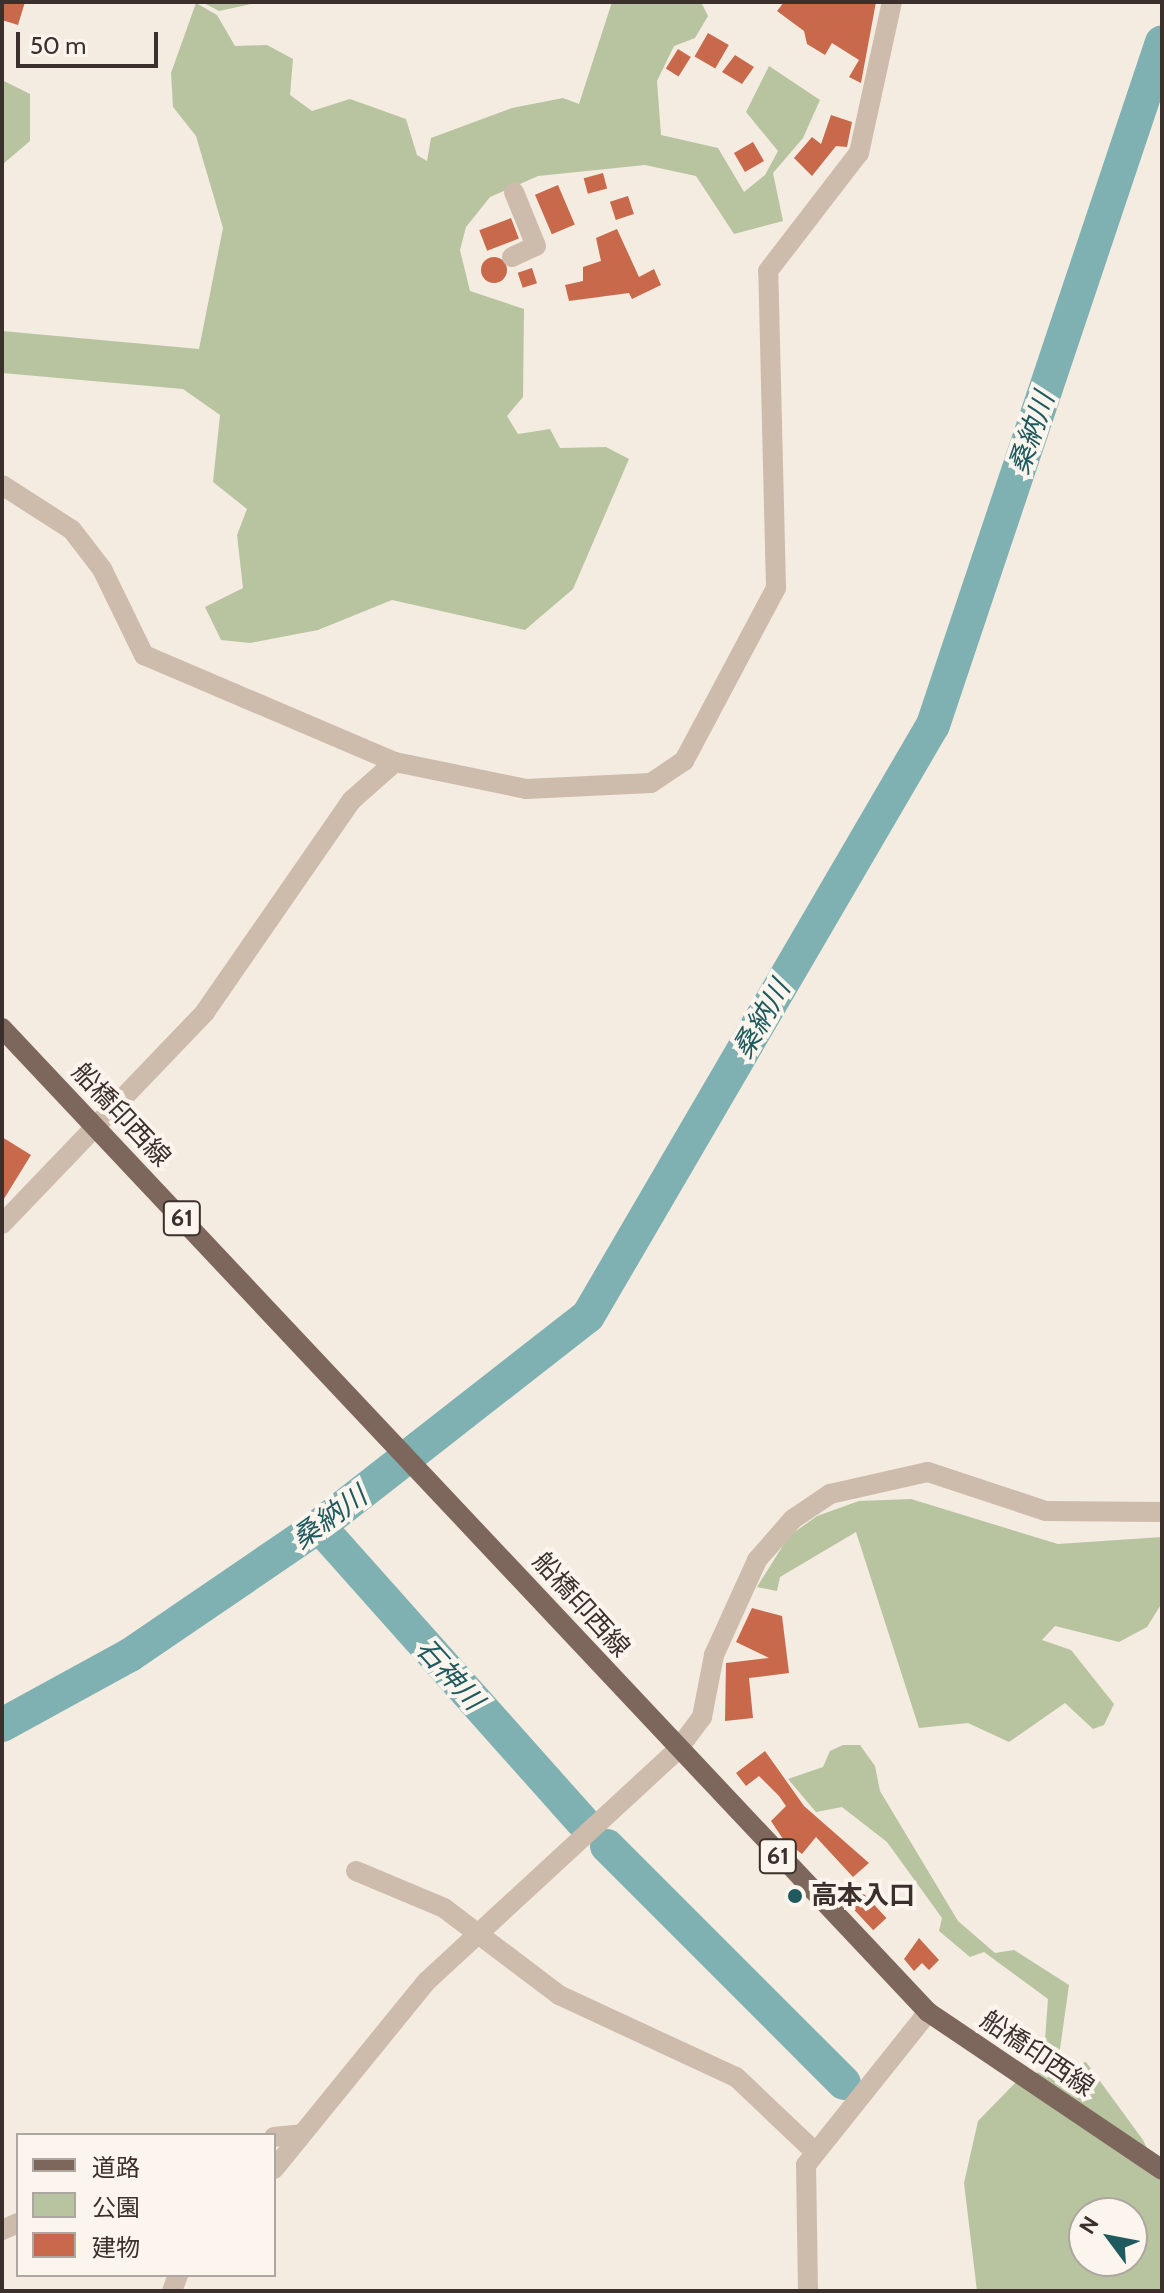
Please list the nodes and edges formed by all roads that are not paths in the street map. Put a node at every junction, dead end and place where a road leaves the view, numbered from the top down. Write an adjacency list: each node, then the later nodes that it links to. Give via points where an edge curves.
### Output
1 (892, 2): 5 (street, via 859,153 768,271 776,588 684,761 651,783 526,789)
2 (514, 192): 3 (street, via 536,246)
3 (512, 257)
4 (2, 485): 5 (street, via 72,530 102,569 144,655)
5 (395, 762): 7 (street, via 352,800 225,988)
6 (2, 1028): 7 (main road, 船橋印西線 / 61)
7 (96, 1127): 8 (street); 10 (main road, 船橋印西線 / 61)
8 (2, 1224)
9 (1162, 1512): 10 (street, via 1046,1511 928,1472 830,1494 793,1519 757,1560 714,1655 702,1717)
10 (678, 1749): 12 (street); 13 (main road, 船橋印西線 / 61)
11 (356, 1871): 12 (street, via 444,1908)
12 (484, 1936): 14 (street, via 427,1981); 16 (street, via 509,1963 559,1995 736,2077)
13 (928, 2012): 16 (street); 18 (main road, 船橋印西線 / 61)
14 (302, 2134): 15 (street); 17 (street)
15 (276, 2137)
16 (815, 2152): 19 (street, via 801,2186)
17 (276, 2166)
18 (1162, 2170)
19 (808, 2291)

